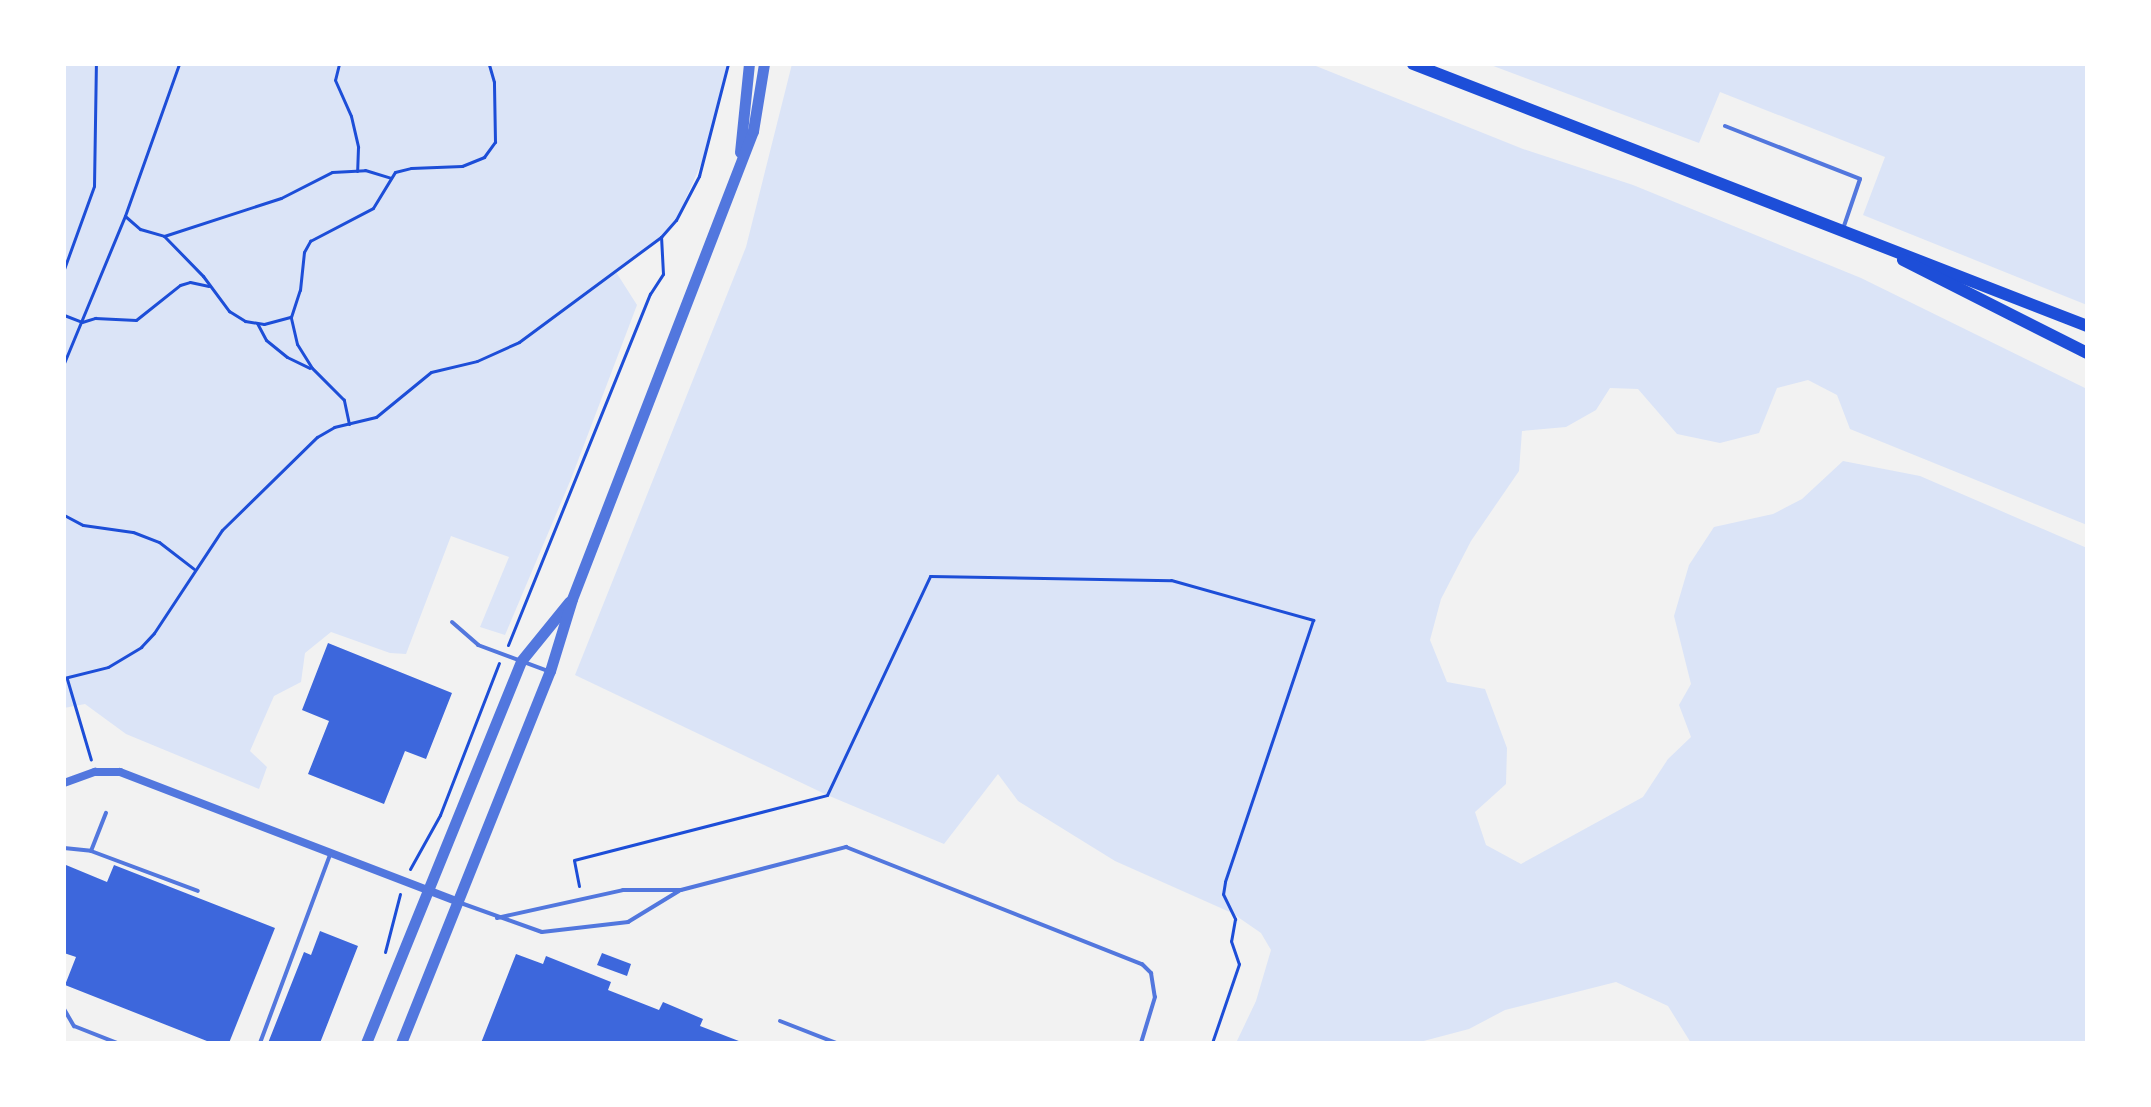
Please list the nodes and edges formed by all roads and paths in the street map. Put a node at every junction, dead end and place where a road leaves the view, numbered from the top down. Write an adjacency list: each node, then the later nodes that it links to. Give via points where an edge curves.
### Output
1 (96, 64): 18 (path, via 94,186)
2 (179, 64): 13 (path)
3 (339, 64): 10 (path, via 335,80 353,126)
4 (489, 64): 11 (path, via 495,142 484,157 462,166 411,168)
5 (728, 64): 16 (path, via 699,176)
6 (749, 64): 12 (street, via 746,121)
7 (764, 64): 12 (street, via 759,111)
8 (1413, 64): 14 (main road)
9 (1725, 126): 14 (lane, via 1860,179)
10 (357, 171): 11 (path); 15 (path, via 332,172 281,198)
11 (391, 178): 21 (path, via 373,208 310,241)
12 (733, 184): 31 (street)
13 (125, 216): 15 (path, via 140,229); 22 (path)
14 (1841, 232): 17 (main road)
15 (164, 236): 19 (path)
16 (661, 237): 28 (path, via 519,342 477,361 431,372 386,412); 33 (path, via 663,274 650,294)
17 (1882, 248): 24 (main road, via 1936,264); 25 (main road)
18 (64, 269)
19 (209, 286): 22 (path, via 180,285 136,320); 23 (path, via 229,311)
20 (64, 315): 22 (path)
21 (291, 317): 23 (path); 27 (path, via 297,344)
22 (82, 322): 26 (path)
23 (257, 323): 27 (path, via 266,340)
24 (2087, 326)
25 (2087, 353)
26 (64, 363)
27 (312, 368): 28 (path, via 344,400)
28 (349, 424): 30 (path, via 326,431 281,470 222,530)
29 (64, 515): 30 (path, via 83,525 133,532 159,542)
30 (194, 569): 36 (path, via 141,647 108,667)
31 (572, 599): 34 (street); 35 (street)
32 (452, 622): 33 (lane, via 478,645)
33 (503, 654): 34 (lane); 43 (path, via 440,815)
34 (521, 661): 35 (lane); 45 (street)
35 (550, 671): 48 (street)
36 (65, 678): 37 (path)
37 (95, 772): 38 (street); 42 (street, via 120,772)
38 (64, 783)
39 (106, 813): 41 (lane)
40 (64, 848): 41 (lane)
41 (91, 851): 47 (lane)
42 (331, 853): 43 (street); 54 (lane)
43 (404, 881): 45 (street); 50 (path)
44 (579, 886): 59 (path, via 574,860 827,795 930,576 1171,580 1313,620 1225,882 1223,894 1235,919 1231,941 1239,964)
45 (426, 890): 48 (street); 55 (street)
46 (681, 890): 49 (lane, via 623,890); 49 (lane, via 628,922 601,928 542,932); 58 (lane, via 846,847 1142,964 1151,973 1155,997)
47 (198, 891)
48 (456, 901): 49 (lane); 56 (street)
49 (497, 918)
50 (381, 964)
51 (64, 1009): 53 (lane, via 74,1026)
52 (780, 1021): 57 (lane)
53 (117, 1043)
54 (260, 1043)
55 (366, 1043)
56 (401, 1043)
57 (836, 1043)
58 (1141, 1043)
59 (1212, 1043)

